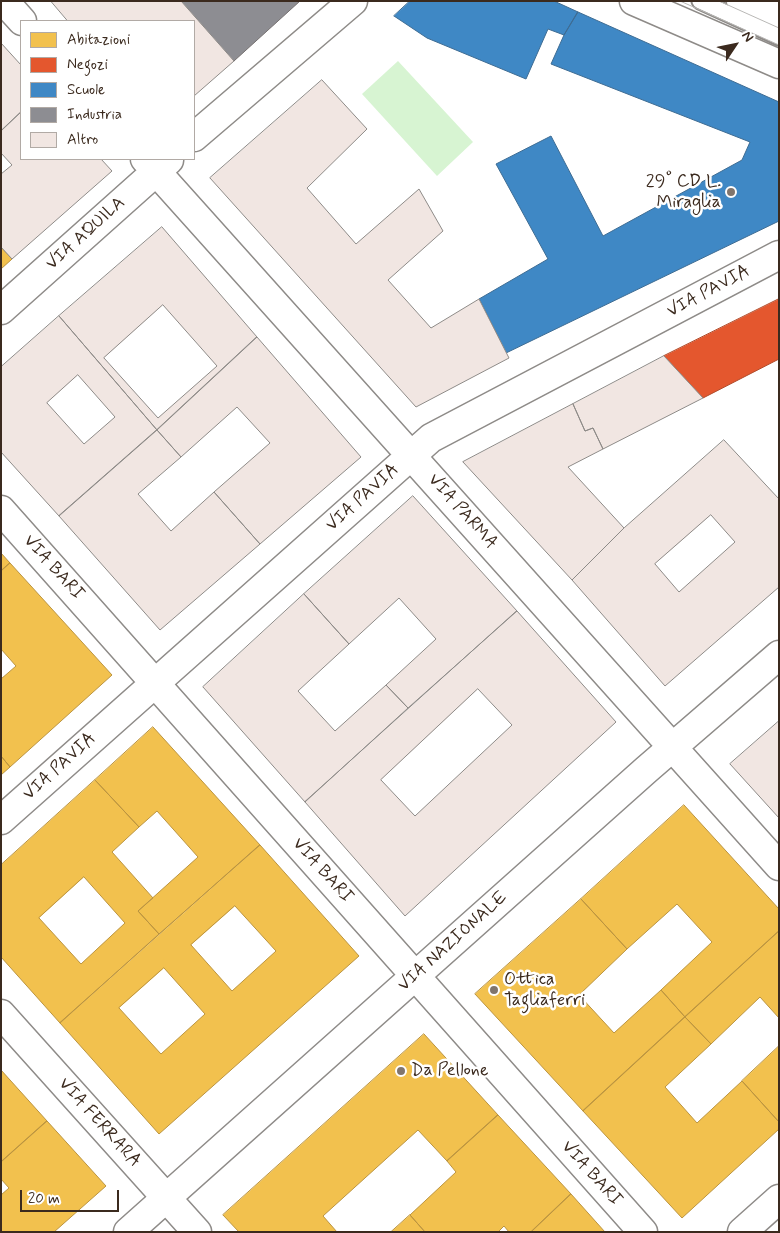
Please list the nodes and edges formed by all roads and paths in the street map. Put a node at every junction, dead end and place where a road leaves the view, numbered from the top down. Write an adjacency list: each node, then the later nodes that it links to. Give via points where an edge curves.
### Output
1 (4, 1): 7 (street)
2 (353, 1): 10 (street)
3 (634, 1): 9 (street)
4 (700, 1): 8 (lane)
5 (741, 1): 6 (street)
6 (779, 17)
7 (21, 20)
8 (779, 37)
9 (779, 64)
10 (195, 136)
11 (157, 163): 13 (street, VIA AQUILA); 14 (street, VIA PARMA)
12 (779, 255): 14 (street, VIA PAVIA, via 431,438)
13 (1, 310)
14 (411, 455): 17 (street, VIA PAVIA); 18 (street, VIA PARMA)
15 (1, 510): 17 (street, VIA BARI)
16 (779, 655): 18 (street, VIA NAZIONALE)
17 (154, 683): 19 (street, VIA PAVIA); 21 (street, VIA BARI)
18 (673, 748): 20 (street, VIA PARMA); 21 (street, VIA NAZIONALE)
19 (1, 820)
20 (779, 866)
21 (416, 976): 23 (street, VIA NAZIONALE); 27 (street, VIA BARI)
22 (1, 1014): 23 (street, VIA FERRARA)
23 (166, 1197): 25 (street, VIA NAZIONALE); 26 (street, VIA FERRARA)
24 (779, 1199): 28 (street)
25 (128, 1232)
26 (197, 1232)
27 (643, 1232)
28 (742, 1232)

